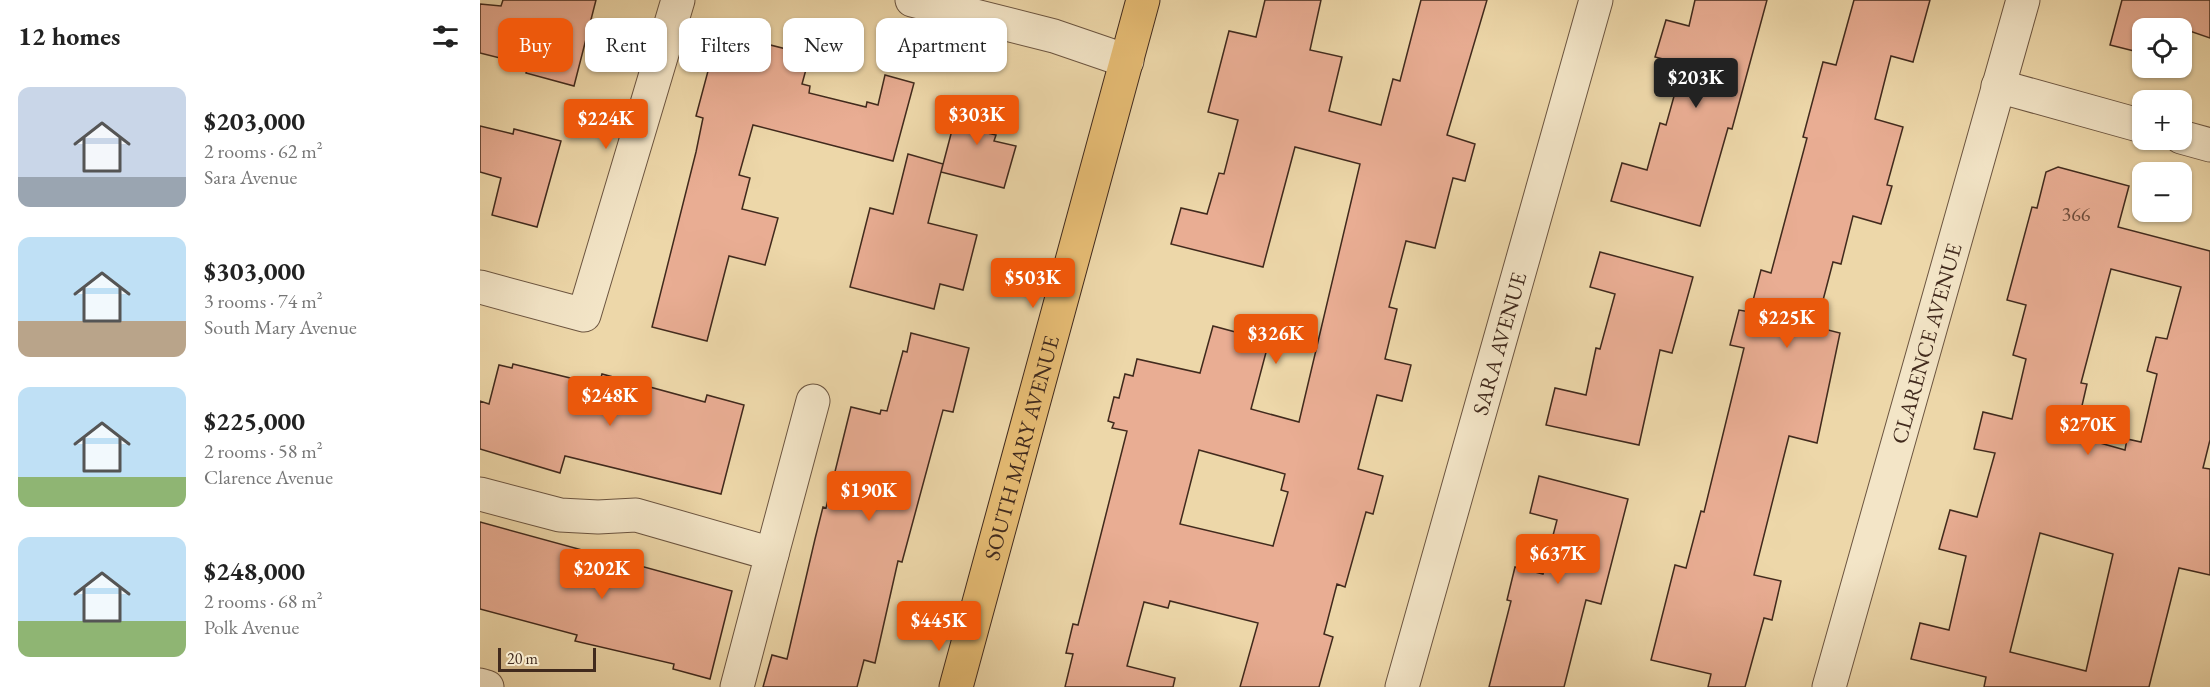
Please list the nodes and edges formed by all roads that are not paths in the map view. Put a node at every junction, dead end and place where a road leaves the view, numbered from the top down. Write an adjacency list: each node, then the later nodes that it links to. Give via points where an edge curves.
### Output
1 (678, 0): 11 (street, via 584,315)
2 (912, 0): 6 (street, via 1054,36)
3 (1143, 0): 6 (main road, SOUTH MARY AVENUE)
4 (1596, 0): 19 (street, SARA AVENUE)
5 (2023, 0): 7 (street, CLARENCE AVENUE)
6 (1127, 61): 18 (main road, SOUTH MARY AVENUE)
7 (1998, 86): 8 (street); 20 (street, CLARENCE AVENUE)
8 (2132, 123)
9 (2192, 140): 10 (street)
10 (2210, 145)
11 (480, 287)
12 (813, 401): 14 (street)
13 (480, 494): 14 (street, via 560,515 636,515)
14 (772, 554): 17 (street)
15 (480, 685): 16 (street)
16 (487, 687)
17 (737, 687)
18 (956, 687)
19 (1401, 687)
20 (1829, 687)

